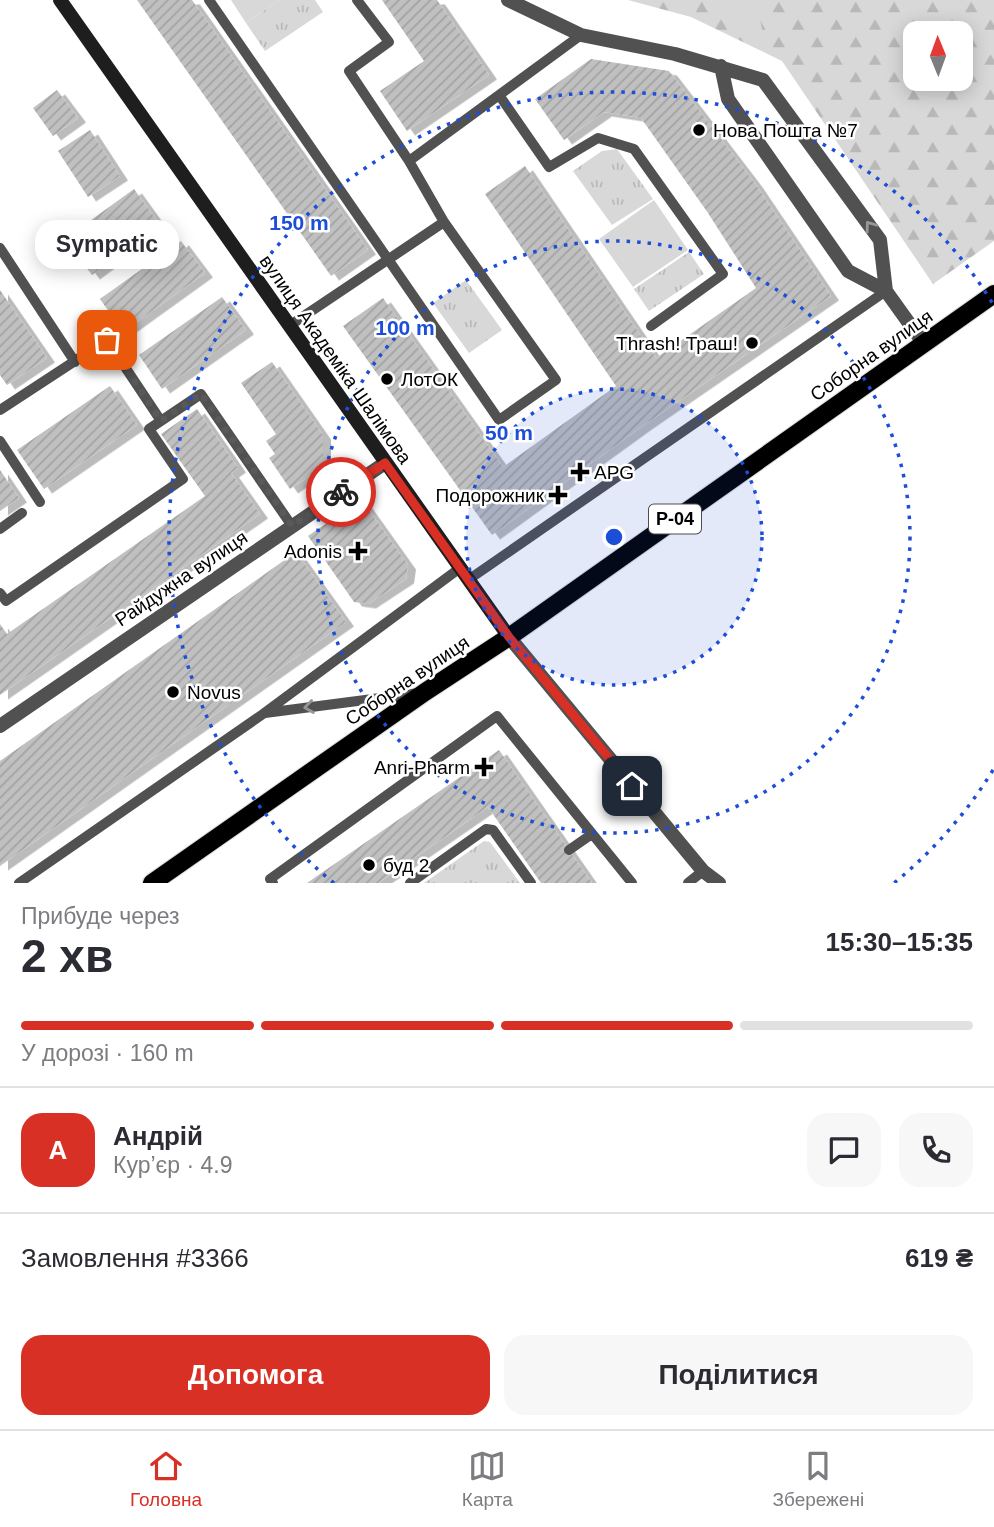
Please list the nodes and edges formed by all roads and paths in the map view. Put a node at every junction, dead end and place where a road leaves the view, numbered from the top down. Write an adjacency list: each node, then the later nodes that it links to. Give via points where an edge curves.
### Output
1 (60, 0): 14 (main road, вулиця Академіка Шалімова)
2 (209, 0): 11 (lane)
3 (357, 0): 8 (lane, via 389,42 349,71)
4 (508, 0): 5 (street)
5 (581, 35): 6 (street); 7 (lane)
6 (721, 66): 12 (street, via 728,99 848,271); 12 (street, one-way to 6, via 880,240 762,80)
7 (499, 95): 8 (lane); 15 (lane, via 549,167 598,138 634,149 723,274)
8 (409, 161): 9 (lane)
9 (444, 222): 11 (lane); 11 (lane, via 556,380 499,420)
10 (0, 248): 17 (lane)
11 (388, 260): 14 (lane)
12 (886, 291): 16 (street); 26 (lane)
13 (994, 294): 16 (main road, Соборна вулиця / Р-04)
14 (289, 326): 21 (main road, вулиця Академіка Шалімова)
15 (651, 326)
16 (923, 344): 28 (main road, Соборна вулиця / Р-04)
17 (75, 362): 18 (lane); 19 (lane, via 107,340)
18 (0, 410)
19 (161, 421): 24 (lane, via 201,394); 27 (lane, via 149,429 183,479 6,601)
20 (0, 441): 22 (lane)
21 (385, 463): 24 (street, Райдужна вулиця); 26 (main road, вулиця Академіка Шалімова)
22 (40, 502)
23 (22, 513): 25 (lane)
24 (292, 526): 31 (street, Райдужна вулиця)
25 (0, 528)
26 (464, 574): 28 (main road, вулиця Академіка Шалімова); 30 (lane)
27 (0, 593)
28 (509, 637): 29 (main road, Соборна вулиця / Р-04); 34 (street)
29 (425, 692): 30 (lane, one-way to 30); 37 (main road, Соборна вулиця / Р-04)
30 (262, 714): 36 (lane)
31 (0, 726)
32 (592, 834): 33 (lane); 38 (lane, via 497,716 271,879); 40 (lane)
33 (569, 850)
34 (703, 871): 41 (lane); 42 (street)
35 (531, 878): 39 (lane, via 493,830 486,829)
36 (19, 883)
37 (152, 883)
38 (273, 883)
39 (410, 883)
40 (632, 883)
41 (688, 883)
42 (719, 883)

